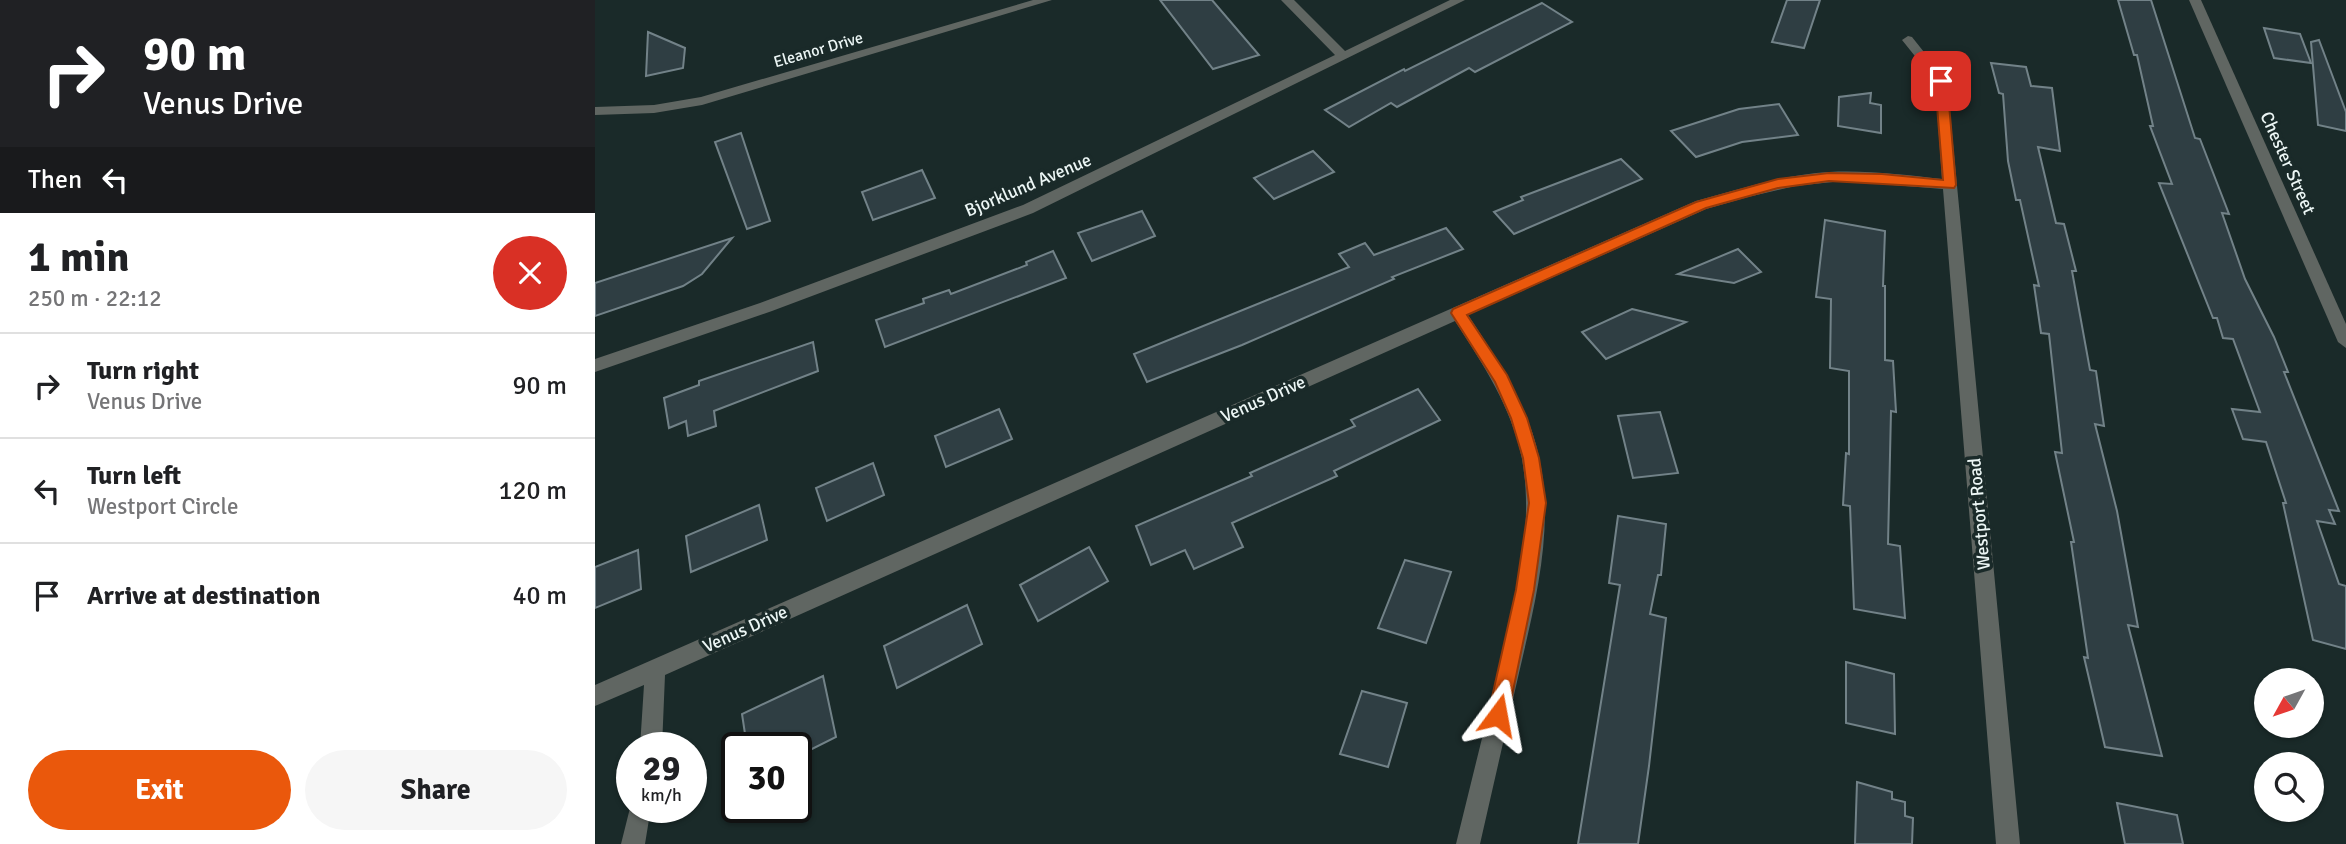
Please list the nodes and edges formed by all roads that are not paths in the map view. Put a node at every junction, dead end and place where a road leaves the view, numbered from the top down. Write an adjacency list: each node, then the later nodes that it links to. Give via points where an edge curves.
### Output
1 (1046, 0): 7 (street, Eleanor Drive, via 702,101)
2 (1287, 0): 6 (street)
3 (1459, 0): 6 (street, Bjorklund Avenue)
4 (2195, 0): 10 (street, Chester Street)
5 (1908, 40): 8 (street, Westport Road, via 1941,81)
6 (1343, 56): 11 (street, Bjorklund Avenue, via 1028,209)
7 (595, 111)
8 (1950, 185): 9 (street, Venus Drive, via 1829,177 1778,184 1701,205); 18 (street, Westport Road)
9 (1458, 313): 12 (street, Venus Drive); 17 (street, via 1501,380 1519,418 1538,503 1516,637)
10 (2346, 342)
11 (595, 366)
12 (655, 670): 13 (street, Venus Drive); 14 (street)
13 (595, 696)
14 (652, 732)
15 (637, 823): 16 (street)
16 (633, 844)
17 (1468, 844)
18 (2008, 844)

